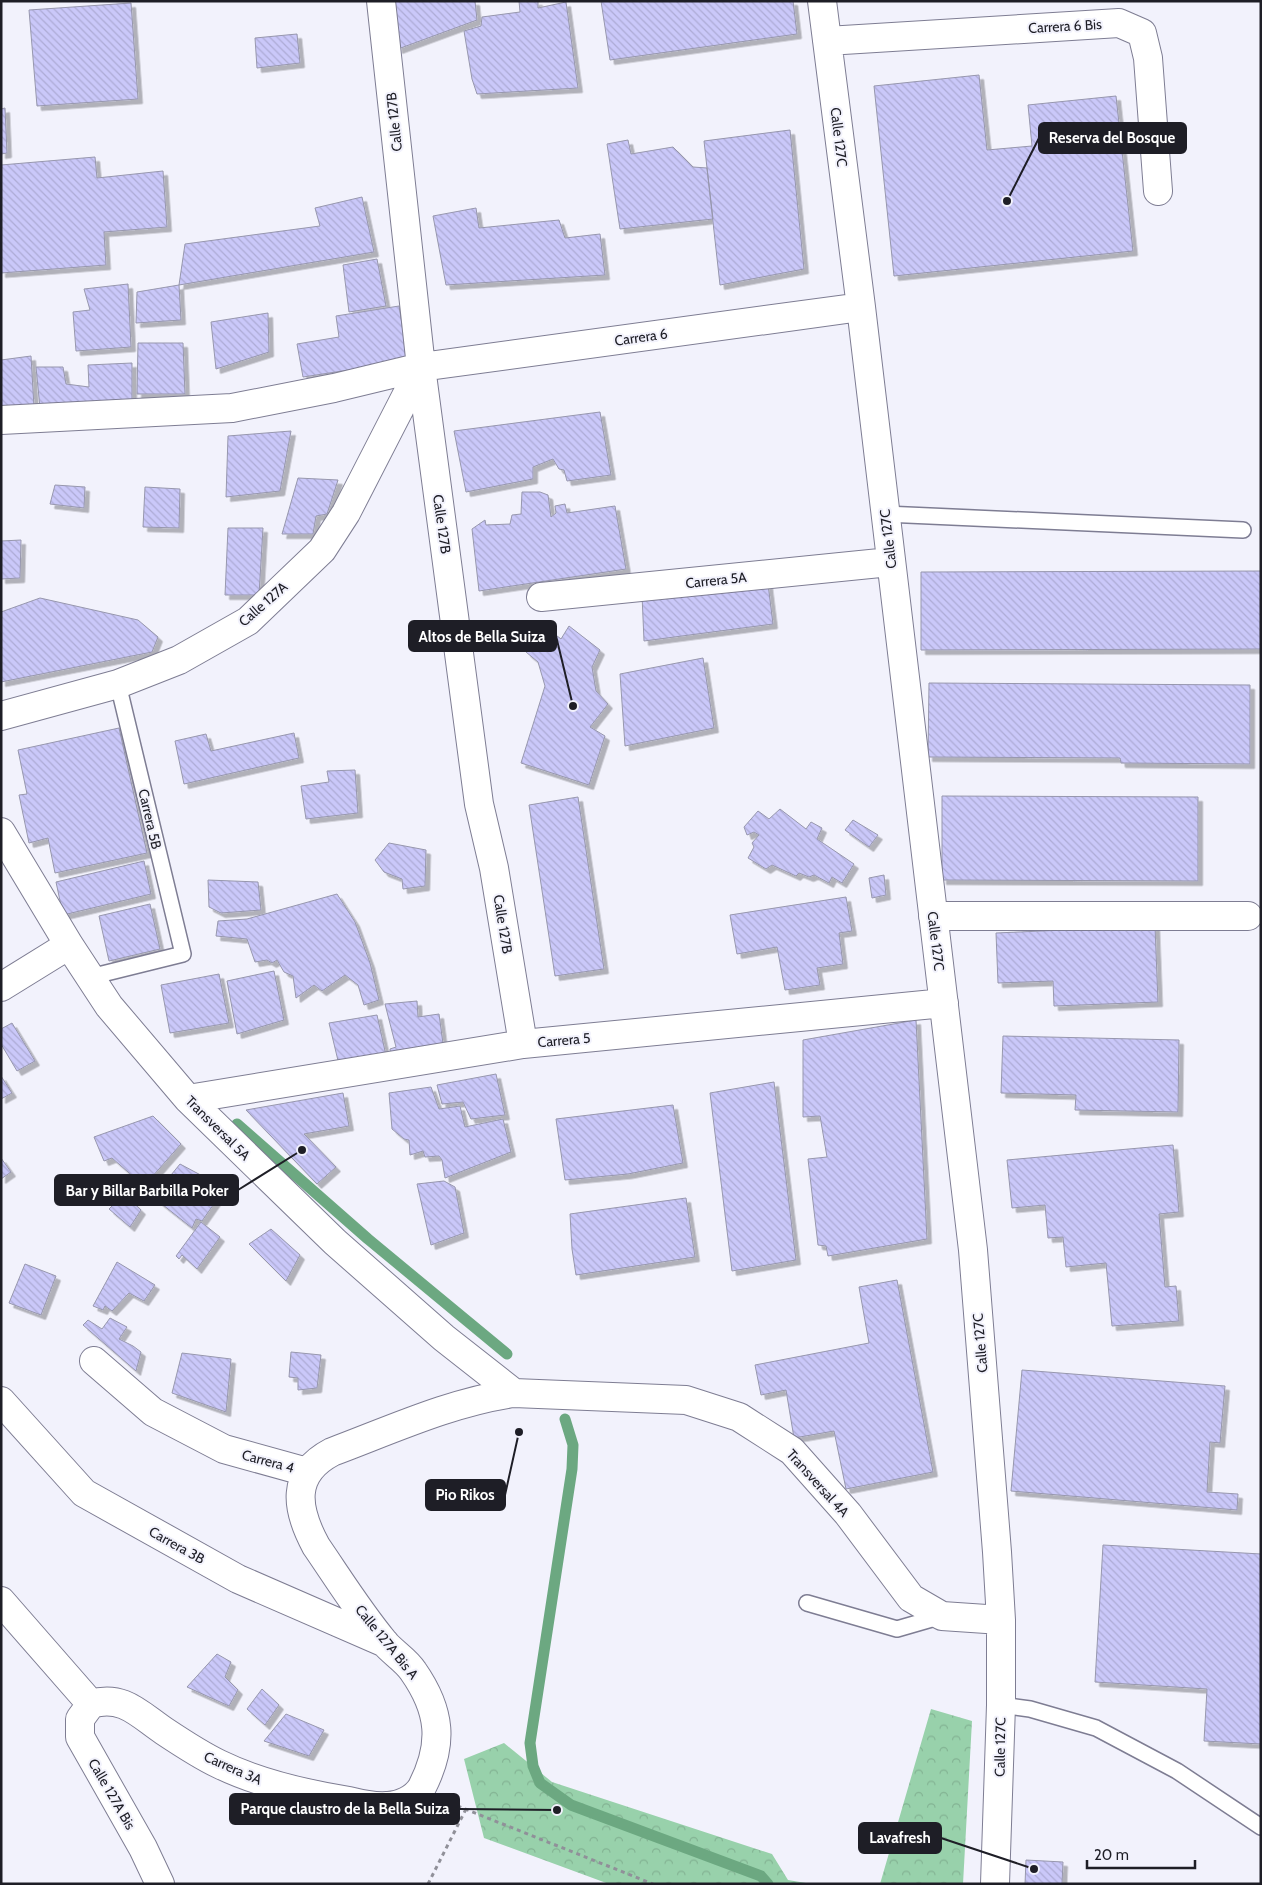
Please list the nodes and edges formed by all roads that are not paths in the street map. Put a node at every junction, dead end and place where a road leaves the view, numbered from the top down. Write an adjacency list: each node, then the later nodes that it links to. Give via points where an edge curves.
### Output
1 (381, 1): 6 (street, Calle 127B)
2 (822, 1): 3 (street, Calle 127C)
3 (827, 41): 4 (street, Carrera 6 Bis, via 1118,23 1142,33 1148,58); 5 (street, Calle 127C)
4 (1158, 191)
5 (861, 307): 6 (street, Carrera 6); 8 (street, Calle 127C)
6 (421, 367): 7 (street, Carrera 6, via 232,408); 12 (street, Calle 127A, via 346,514 322,550 248,622 180,660); 21 (street, Calle 127B, via 479,804 494,868)
7 (1, 420)
8 (885, 514): 9 (lane); 10 (street, Calle 127C)
9 (1243, 530)
10 (890, 562): 11 (street, Carrera 5A); 15 (street, Calle 127C)
11 (541, 597)
12 (118, 684): 13 (street, Calle 127A); 18 (lane, Carrera 5B, via 182,954)
13 (1, 716)
14 (1, 832): 17 (street, Transversal 5A)
15 (933, 916): 16 (street); 20 (street, Calle 127C)
16 (1248, 916)
17 (69, 945): 18 (street, Transversal 5A); 19 (street)
18 (90, 977): 22 (street, Transversal 5A, via 109,1006)
19 (1, 987)
20 (944, 1003): 21 (street, Carrera 5); 30 (street, Calle 127C, via 973,1250)
21 (523, 1044): 22 (street, Carrera 5)
22 (188, 1099): 24 (street, Transversal 5A, via 335,1242 444,1338)
23 (94, 1361): 26 (street, Carrera 4, via 152,1412 224,1449)
24 (514, 1393): 26 (street, Carrera 4, via 456,1406 332,1452); 29 (street, Transversal 4A, via 686,1400 739,1417 792,1452 848,1514 911,1598)
25 (1, 1401): 31 (street, Carrera 3B, via 84,1494 238,1579)
26 (307, 1472): 31 (street, Calle 127A Bis A, via 301,1486 301,1501 308,1531)
27 (1, 1601): 32 (street)
28 (807, 1604): 29 (lane, via 897,1629)
29 (942, 1616): 30 (street, Transversal 4A)
30 (1000, 1620): 33 (street, Calle 127C)
31 (385, 1643): 34 (street, Calle 127A Bis A, via 413,1670 435,1717 438,1734 436,1752)
32 (91, 1704): 34 (street, Carrera 3A, via 103,1700 140,1712 192,1749 266,1783 336,1799 387,1806 403,1803); 36 (street, Calle 127A Bis, via 80,1719 80,1737)
33 (1001, 1705): 35 (lane, via 1030,1709 1096,1728 1177,1770); 37 (street, Calle 127C)
34 (419, 1791)
35 (1261, 1827)
36 (160, 1884)
37 (995, 1884)

